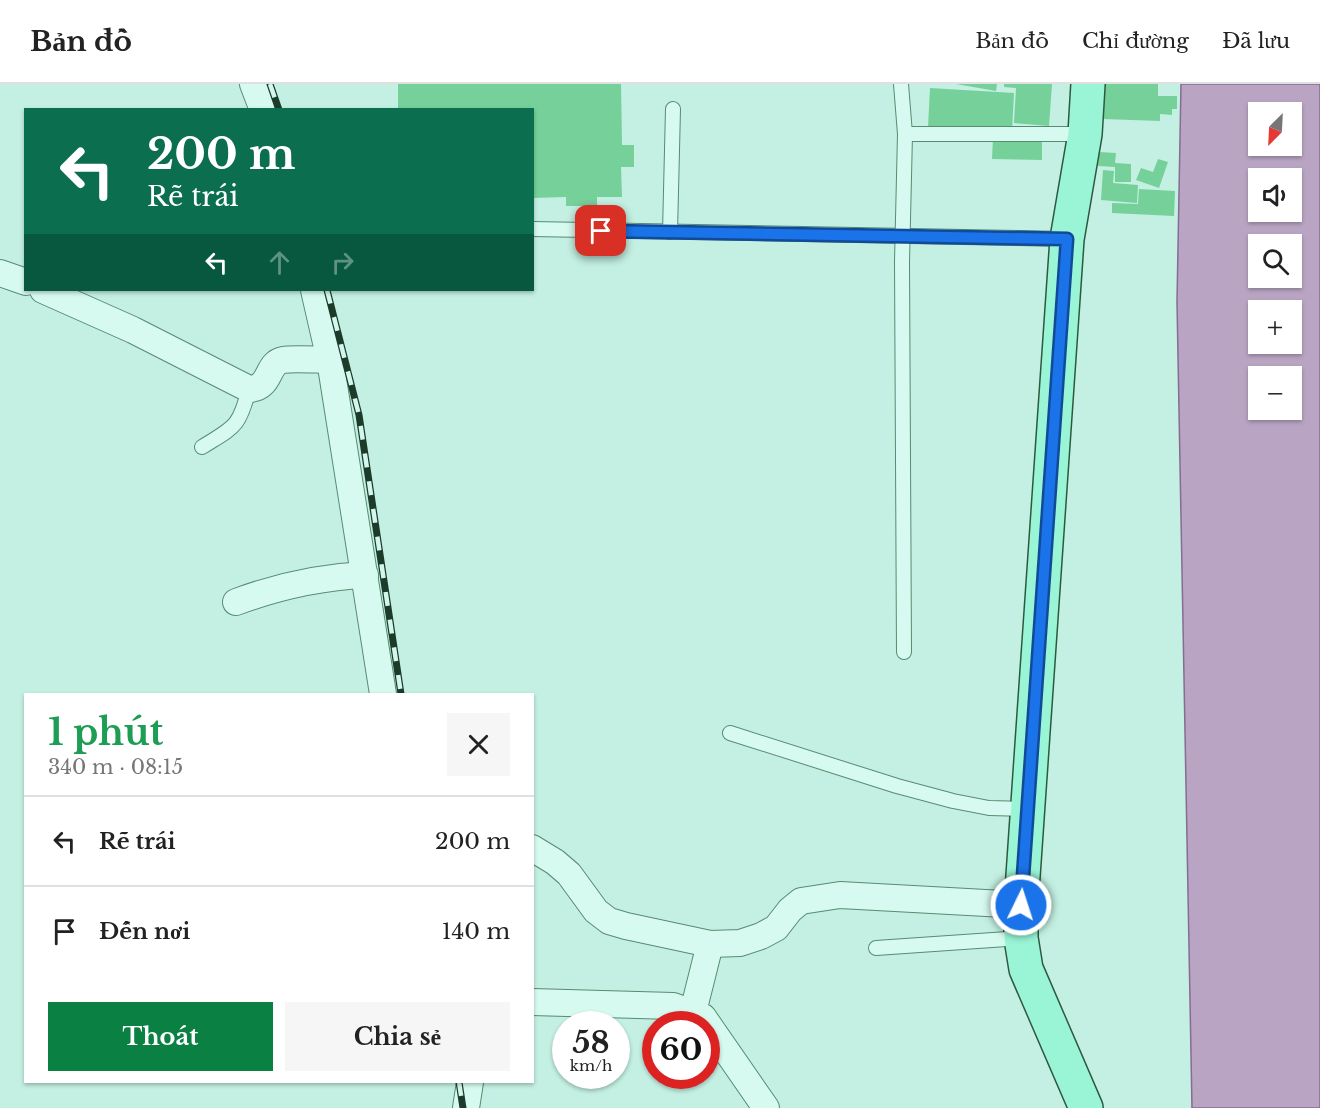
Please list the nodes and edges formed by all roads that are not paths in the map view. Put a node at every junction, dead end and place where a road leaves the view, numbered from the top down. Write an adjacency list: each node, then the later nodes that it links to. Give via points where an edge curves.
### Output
1 (254, 84): 4 (street)
2 (901, 84): 6 (lane)
3 (1088, 84): 7 (main road)
4 (262, 108)
5 (673, 109): 9 (lane)
6 (905, 134): 7 (lane); 10 (lane)
7 (1085, 134): 11 (main road)
8 (534, 229): 9 (lane)
9 (670, 232): 10 (lane)
10 (904, 236): 11 (lane); 21 (lane)
11 (1067, 239): 24 (main road)
12 (0, 273): 13 (street)
13 (24, 281)
14 (45, 291): 17 (street)
15 (314, 291): 16 (street)
16 (330, 360): 17 (street, via 282,360 261,386); 19 (street)
17 (249, 389): 18 (lane, via 238,422)
18 (202, 447)
19 (365, 575): 20 (street, via 330,576); 22 (street)
20 (236, 602)
21 (904, 652)
22 (383, 693)
23 (730, 733): 24 (lane, via 942,798 989,808)
24 (1027, 809): 26 (main road)
25 (534, 849): 28 (street, via 568,874 596,911 609,921)
26 (1021, 905): 27 (main road); 28 (street, via 840,895 801,901 776,928 761,936 740,943)
27 (1021, 938): 29 (lane); 37 (main road, via 1026,969)
28 (711, 944): 32 (street)
29 (876, 948)
30 (534, 1002): 31 (street, via 673,1006)
31 (690, 1011)
32 (693, 1011)
33 (720, 1042): 36 (street)
34 (470, 1083): 35 (street)
35 (466, 1108)
36 (766, 1108)
37 (1086, 1108)

